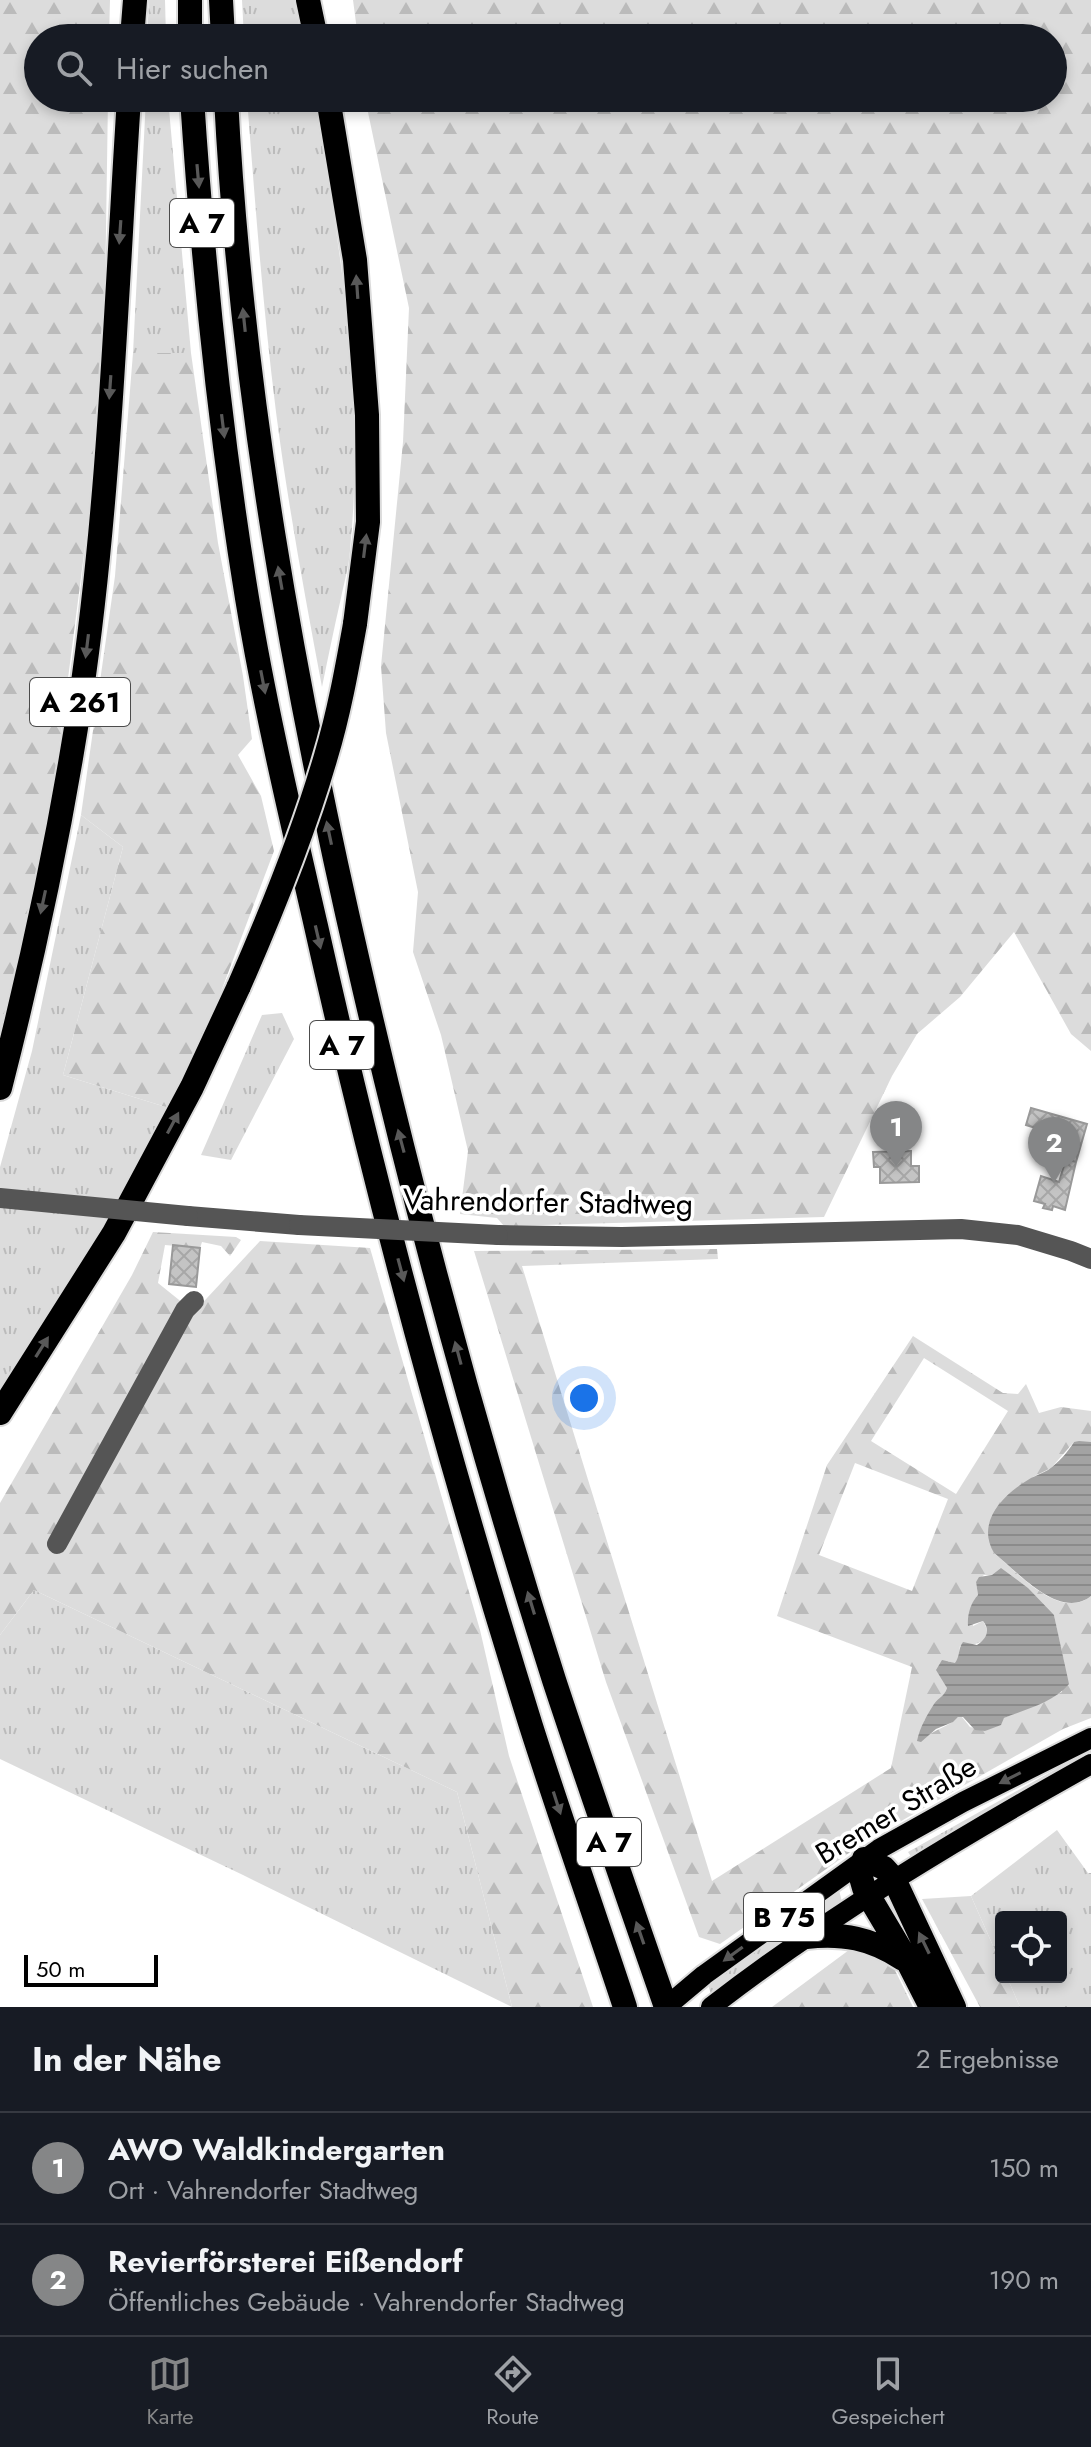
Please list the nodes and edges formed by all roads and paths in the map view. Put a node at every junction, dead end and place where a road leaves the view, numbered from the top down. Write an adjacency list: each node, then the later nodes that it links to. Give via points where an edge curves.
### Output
1 (135, 0): 5 (highway)
2 (190, 0): 6 (highway)
3 (221, 0): 7 (highway)
4 (308, 0): 8 (highway)
5 (133, 24)
6 (190, 24)
7 (222, 24)
8 (313, 24)
9 (128, 112): 13 (highway, A 261, one-way to 13, via 102,504 83,682 52,861)
10 (193, 112): 27 (highway, A 7, one-way to 27, via 214,348 248,604 349,1074 503,1632)
11 (227, 112): 28 (highway, A 7, one-way to 11, via 553,1677 483,1442 383,1072 333,857 260,448)
12 (330, 112): 17 (highway, one-way to 12, bridge, via 114,1233 192,1087 291,861 336,717 368,522 367,415 355,260)
13 (0, 1088)
14 (0, 1198): 15 (street, Vahrendorfer Stadtweg, bridge, via 299,1225 498,1235 961,1229 1018,1235)
15 (1091, 1259)
16 (194, 1301): 18 (street)
17 (0, 1413)
18 (57, 1544)
19 (1091, 1738): 21 (main road, Bremer Straße / B 75, one-way to 21)
20 (1091, 1764): 22 (main road, Bremer Straße / B 75)
21 (864, 1859): 22 (highway); 23 (highway, via 861,1878); 28 (main road, Bremer Straße / B 75, one-way to 28)
22 (894, 1879): 23 (main road, Bremer Straße / B 75); 30 (highway, one-way to 22)
23 (868, 1896): 24 (main road, Bremer Straße / B 75); 25 (highway)
24 (806, 1937): 25 (highway, via 862,1938); 26 (main road, Bremer Straße / B 75)
25 (908, 1962): 29 (highway)
26 (712, 2006)
27 (625, 2007)
28 (666, 2007)
29 (931, 2007)
30 (954, 2007)

